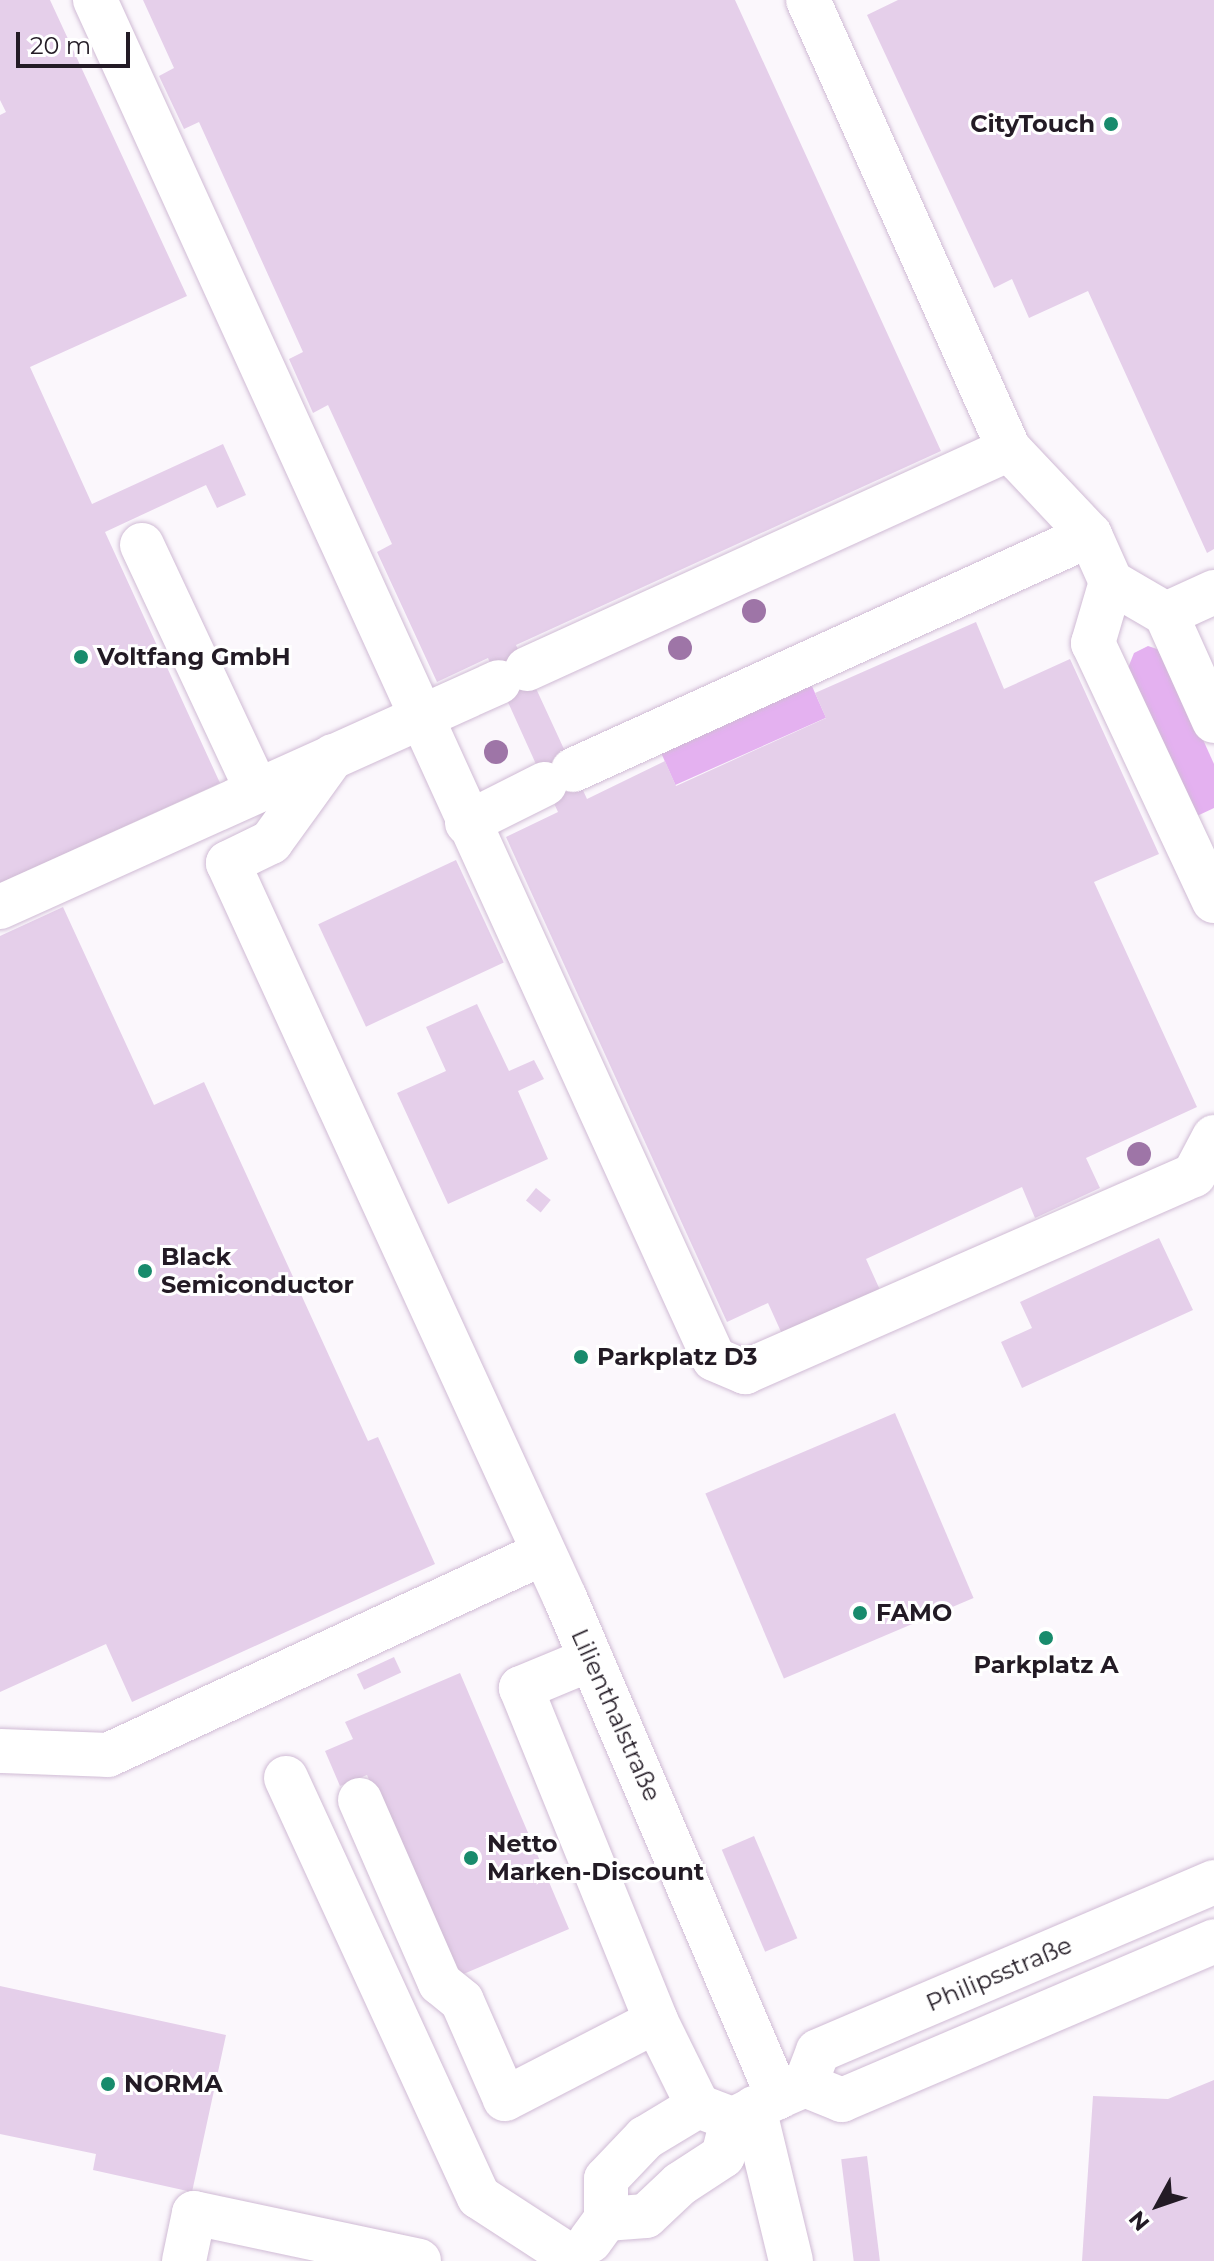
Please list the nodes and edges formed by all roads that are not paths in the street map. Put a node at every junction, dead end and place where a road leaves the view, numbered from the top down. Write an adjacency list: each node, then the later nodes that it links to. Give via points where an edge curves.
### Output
1 (95, 0): 9 (street)
2 (808, 0): 3 (street)
3 (1009, 449): 4 (street); 9 (street)
4 (1090, 535): 6 (street); 13 (street)
5 (142, 545): 12 (street)
6 (1111, 582): 8 (street); 14 (street, via 1093,643)
7 (1214, 592): 8 (street)
8 (1166, 614): 10 (street)
9 (418, 716): 11 (street); 13 (street)
10 (1214, 721)
11 (333, 756): 12 (street); 18 (street, Lilienthalstraße, via 271,842 228,863)
12 (257, 790): 16 (street)
13 (467, 823): 17 (street, via 714,1359 728,1369 745,1372 1194,1175)
14 (1202, 844): 15 (street)
15 (1214, 901)
16 (0, 907)
17 (1214, 1137)
18 (543, 1553): 19 (street, Lilienthalstraße); 20 (street, via 108,1755)
19 (591, 1659): 25 (street, via 521,1688); 26 (street, Lilienthalstraße)
20 (0, 1751)
21 (286, 1778): 28 (street, via 479,2197)
22 (360, 1800): 25 (street, via 440,1983 462,2001 505,2099)
23 (1214, 1882): 26 (street, Philipsstraße, via 818,2051)
24 (1214, 1941): 26 (street, via 842,2100)
25 (656, 2021): 26 (street)
26 (753, 2103): 27 (street, Philipsstraße, via 723,2156 680,2184 646,2216); 27 (street, via 645,2138 606,2179); 31 (street)
27 (606, 2219): 28 (street)
28 (576, 2260)
29 (184, 2261): 30 (street, via 194,2213)
30 (419, 2261)
31 (791, 2261)

